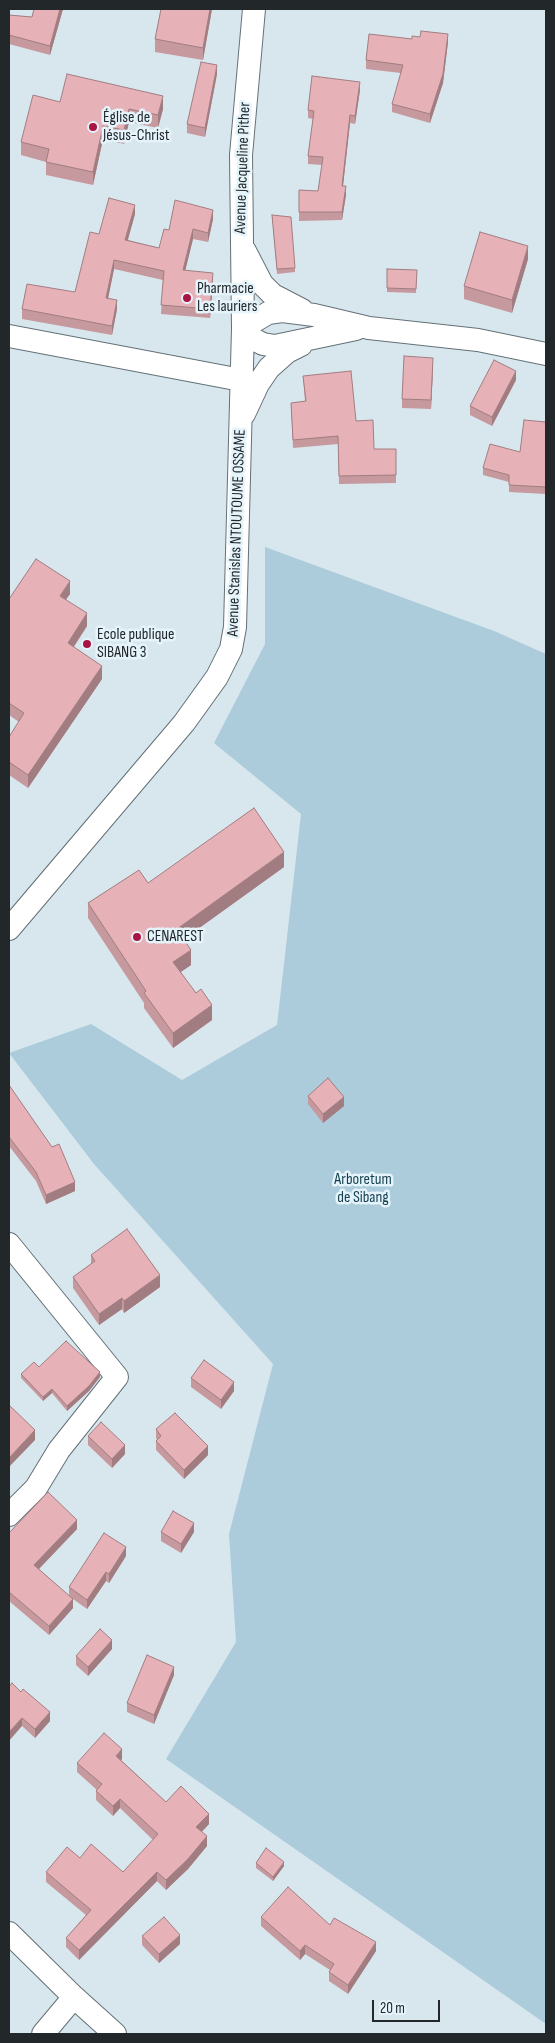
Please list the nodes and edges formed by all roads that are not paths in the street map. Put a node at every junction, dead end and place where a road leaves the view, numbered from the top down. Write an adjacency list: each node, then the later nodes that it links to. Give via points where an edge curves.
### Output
1 (254, 9): 2 (street, Avenue Jacqueline Pither, via 242,155)
2 (241, 242): 3 (street, via 254,273 273,295); 4 (street, Avenue Jacqueline Pither)
3 (314, 315): 4 (street, via 282,311 268,313); 5 (street)
4 (243, 328): 7 (street, via 251,338 275,346); 9 (street, Avenue Stanislas NTOUTOUME OSSAME)
5 (369, 328): 7 (street); 8 (street, via 478,340)
6 (9, 336): 9 (street)
7 (313, 339): 10 (street, via 287,352 270,368 258,384)
8 (546, 354)
9 (241, 380): 10 (street, Avenue Stanislas NTOUTOUME OSSAME)
10 (241, 422): 11 (street, Avenue Stanislas NTOUTOUME OSSAME, via 232,650 184,723)
11 (9, 929)
12 (9, 1244): 13 (street, via 117,1377 59,1450 36,1488)
13 (9, 1515)
14 (9, 1933): 15 (street)
15 (74, 1997): 16 (street); 17 (street)
16 (43, 2034)
17 (115, 2034)

